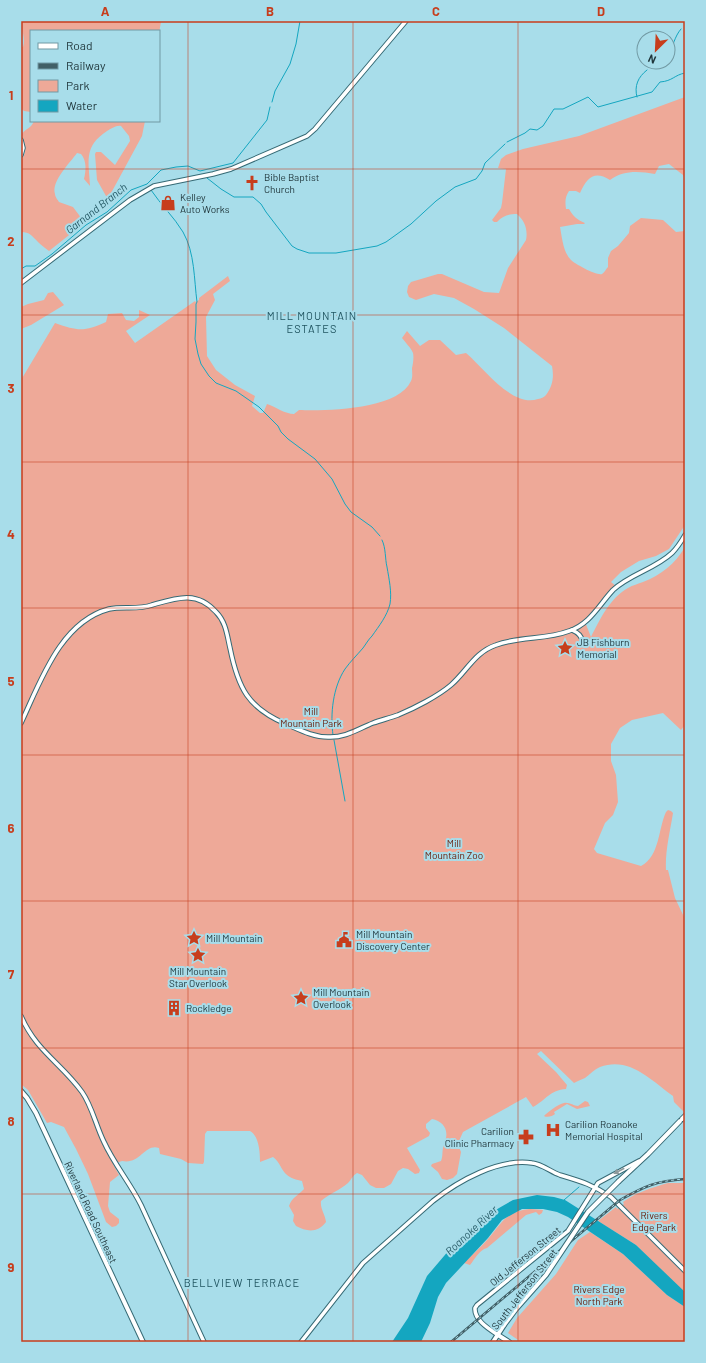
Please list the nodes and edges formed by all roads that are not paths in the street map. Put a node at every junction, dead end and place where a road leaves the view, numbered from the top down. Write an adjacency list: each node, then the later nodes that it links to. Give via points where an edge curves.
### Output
1 (406, 21): 4 (street, via 307,136 224,171 148,189)
2 (22, 142): 3 (street)
3 (21, 155)
4 (21, 283)
5 (685, 535): 6 (street, via 677,548 667,557 621,584 586,622)
6 (572, 630): 7 (street, via 578,633); 8 (street, via 494,645 475,658 449,687 426,700 402,713 348,734 328,737 315,735 274,719 250,701 236,674 226,631 216,612 208,604 197,599 174,598 144,607 111,609 84,622 62,642 49,662)
7 (583, 642)
8 (21, 723)
9 (21, 1016): 17 (street, via 30,1035 85,1097 104,1142 141,1205)
10 (21, 1091): 16 (main road, Riverland Road Southeast, via 36,1113)
11 (682, 1119): 12 (main road, South Jefferson Street)
12 (644, 1159): 13 (street, Old Jefferson Street, one-way to 13, via 601,1181); 15 (main road, South Jefferson Street, bridge, via 588,1212 551,1269 516,1309)
13 (596, 1187): 14 (street, via 611,1197); 15 (street, Old Jefferson Street, via 571,1227 475,1308 479,1319); 18 (street, via 537,1164 525,1162 492,1168 460,1182 433,1201 363,1263)
14 (685, 1271)
15 (498, 1335): 19 (main road, South Jefferson Street); 20 (main road)
16 (143, 1342)
17 (204, 1342)
18 (301, 1342)
19 (493, 1342)
20 (509, 1342)

